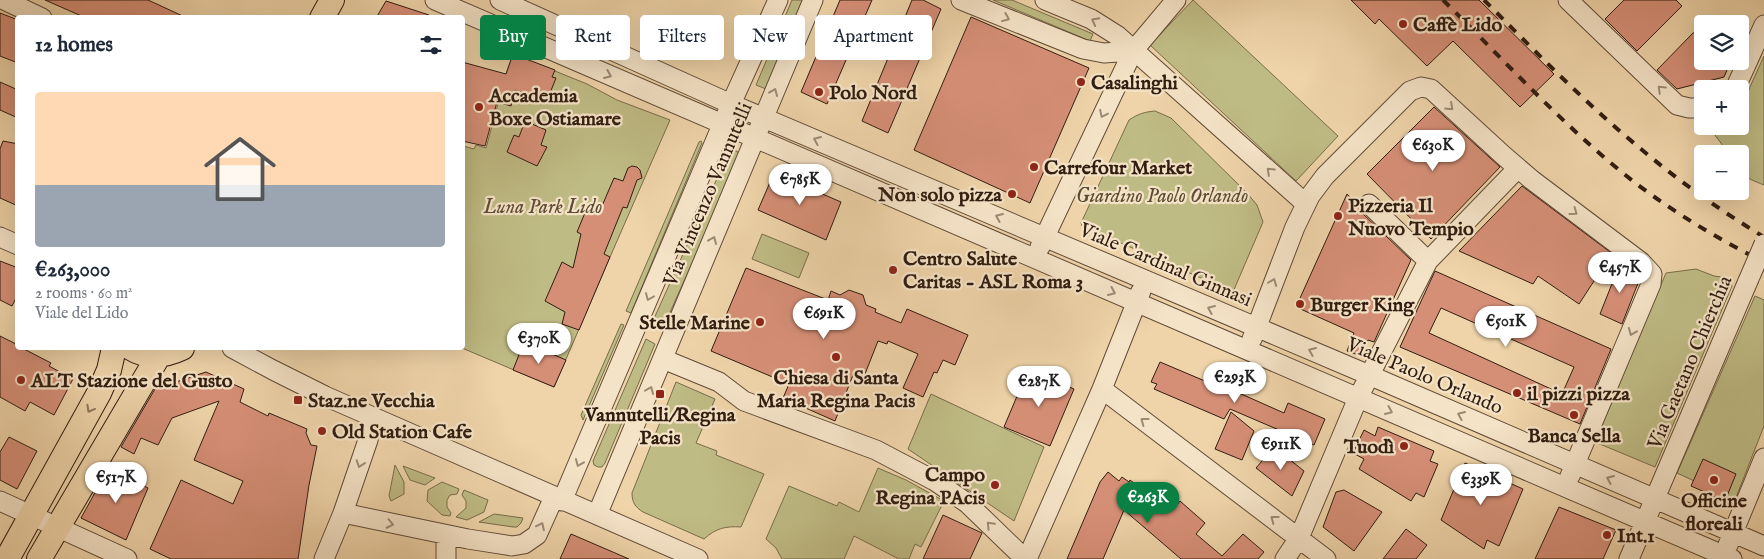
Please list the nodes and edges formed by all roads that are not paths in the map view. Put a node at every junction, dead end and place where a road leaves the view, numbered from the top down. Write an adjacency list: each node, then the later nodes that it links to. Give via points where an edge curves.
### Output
1 (4, 0): 11 (street)
2 (332, 0): 12 (main road)
3 (435, 0): 19 (street, one-way to 19)
4 (500, 0): 16 (street, Viale Cardinal Ginnasi)
5 (778, 0): 16 (street, Via Vincenzo Vannutelli)
6 (813, 0): 18 (street, Via Vincenzo Vannutelli, one-way to 6)
7 (961, 0): 14 (street, one-way to 14, via 1083,49 1104,53)
8 (1045, 0): 14 (street, one-way to 8, via 1098,22)
9 (1176, 0): 14 (street)
10 (1568, 0): 17 (street, one-way to 10, via 1677,105)
11 (36, 15)
12 (324, 15)
13 (1764, 24): 15 (street)
14 (1133, 51): 25 (street, one-way to 14); 28 (street, one-way to 28)
15 (1739, 80)
16 (731, 104): 18 (street, Viale Cardinal Ginnasi); 19 (street, Via Vincenzo Vannutelli)
17 (1694, 108)
18 (763, 117): 20 (street, Via Vincenzo Vannutelli); 21 (street, Viale Cardinal Ginnasi, one-way to 18)
19 (724, 124): 20 (street); 52 (street, Via Vincenzo Vannutelli, one-way to 52)
20 (756, 137): 23 (street); 43 (street, Via Vincenzo Vannutelli, one-way to 20)
21 (885, 168): 23 (street); 24 (street, Viale Cardinal Ginnasi)
22 (1518, 168): 25 (street, one-way to 22, via 1325,176 1410,91 1421,87 1431,89); 33 (street); 49 (street, one-way to 49, via 1642,262 1653,276)
23 (875, 189): 27 (street)
24 (960, 200): 27 (street); 28 (street, Viale Cardinal Ginnasi, one-way to 24)
25 (1306, 204): 36 (street, one-way to 25)
26 (1369, 204): 33 (street)
27 (952, 222): 32 (street)
28 (1044, 236): 32 (street); 34 (street, Viale Cardinal Ginnasi)
29 (0, 237): 30 (street)
30 (15, 244)
31 (1764, 244): 51 (street, Via Gaetano Chierchia, bridge)
32 (1035, 257): 35 (street, one-way to 35)
33 (1428, 261): 44 (street)
34 (1146, 280): 35 (street); 36 (street, Viale Cardinal Ginnasi, one-way to 34)
35 (1136, 302): 41 (street); 45 (street)
36 (1256, 328): 41 (street, Viale Cardinal Ginnasi); 44 (street, Viale Paolo Orlando, one-way to 36)
37 (114, 350): 55 (main road, one-way to 55, via 99,393)
38 (136, 350): 42 (main road)
39 (178, 350): 42 (main road)
40 (236, 350): 47 (street)
41 (1248, 350): 46 (street)
42 (159, 355): 58 (main road)
43 (662, 359): 56 (street, Via Vincenzo Vannutelli, one-way to 43); 70 (street, one-way to 43, via 949,490 876,450 744,401 718,382)
44 (1369, 375): 46 (street); 49 (street, Viale Paolo Orlando, one-way to 44)
45 (1102, 389): 61 (street, one-way to 45); 70 (street)
46 (1358, 398): 50 (street, one-way to 50); 61 (street)
47 (372, 417): 52 (street); 54 (street, one-way to 54, via 368,440)
48 (1764, 458): 59 (street)
49 (1576, 465): 50 (street); 51 (street, Viale Paolo Orlando, one-way to 49)
50 (1564, 488): 57 (street)
51 (1655, 498): 57 (street, Via Gaetano Chierchia); 59 (street, Viale Paolo Orlando)
52 (558, 499): 56 (street); 60 (street, Via Vincenzo Vannutelli, one-way to 52, via 504,546 524,544 534,538)
53 (0, 501): 55 (street)
54 (343, 513): 60 (street, Via Vincenzo Vannutelli, one-way to 60); 67 (street)
55 (31, 515): 58 (street); 64 (main road)
56 (597, 515): 69 (street)
57 (1646, 522): 63 (street); 73 (street, Via Gaetano Chierchia)
58 (56, 527): 65 (main road); 66 (street)
59 (1733, 533): 62 (street, Viale Paolo Orlando); 63 (street)
60 (446, 535): 68 (street)
61 (1299, 538): 71 (street); 72 (street)
62 (1764, 546)
63 (1728, 557)
64 (7, 559)
65 (39, 559)
66 (127, 559)
67 (324, 559)
68 (446, 559)
69 (698, 559)
70 (1026, 559)
71 (1285, 559)
72 (1326, 559)
73 (1629, 559)

